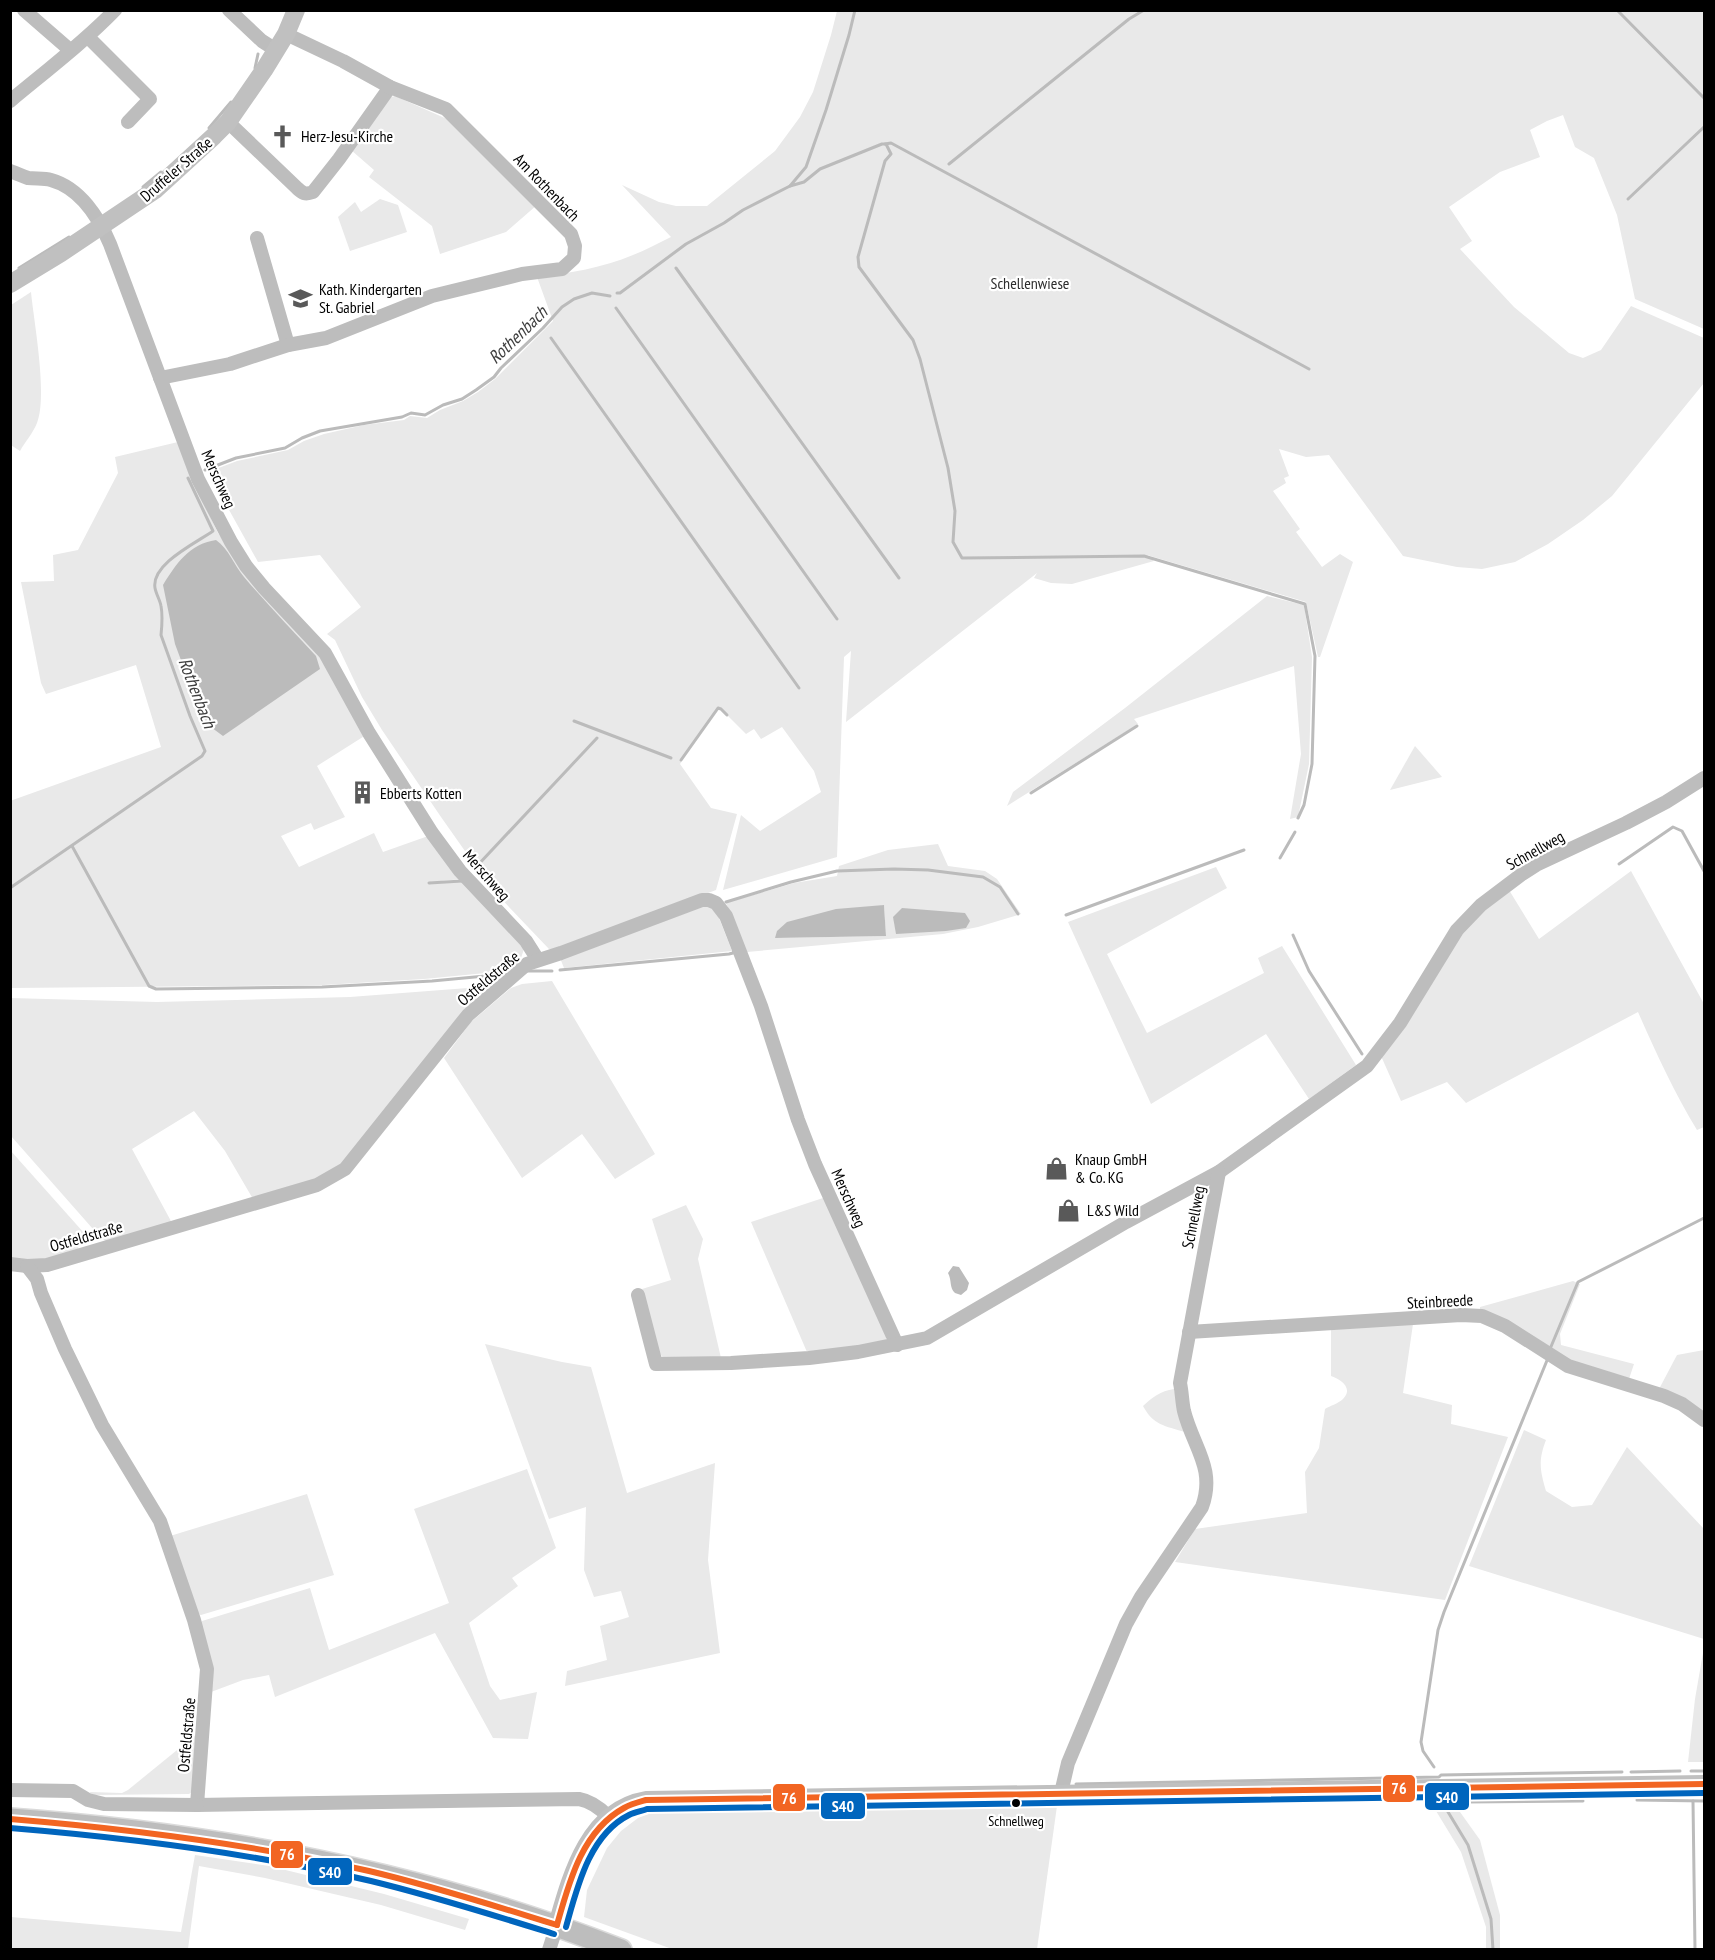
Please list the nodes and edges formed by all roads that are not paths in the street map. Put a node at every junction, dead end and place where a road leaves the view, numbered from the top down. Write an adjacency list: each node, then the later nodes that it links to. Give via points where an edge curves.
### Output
1 (24, 10): 7 (street)
2 (115, 10): 6 (street)
3 (229, 10): 8 (street)
4 (296, 10): 5 (main road, Druffeler Straße)
5 (285, 34): 8 (main road, Druffeler Straße); 9 (street, Am Rothenbach)
6 (88, 37): 7 (street); 11 (street, via 150,99)
7 (70, 50): 10 (street)
8 (276, 50): 12 (main road, Druffeler Straße)
9 (390, 87): 12 (street, via 339,159 313,192 307,194); 17 (street, Am Rothenbach, via 446,109 571,234 574,258 561,269 522,274 432,296 326,338)
10 (10, 101)
11 (128, 122)
12 (228, 122): 14 (main road, Druffeler Straße, via 155,190)
13 (10, 171): 14 (street, Merschweg, via 66,186 81,198)
14 (100, 226): 16 (main road, Druffeler Straße); 18 (street, Merschweg)
15 (257, 238): 17 (street)
16 (10, 284)
17 (288, 345): 18 (street, Am Rothenbach, via 230,364)
18 (160, 378): 20 (street, Merschweg, via 198,479 241,558 325,653 369,733 432,833)
19 (1704, 778): 21 (street, Schnellweg, via 1626,823 1536,864 1481,905 1457,930 1400,1023 1367,1066)
20 (538, 960): 23 (street, Ostfeldstraße, via 520,970 468,1015 345,1169 317,1185); 28 (street, Merschweg, via 702,900 710,900 722,909 761,1006 815,1164)
21 (1218, 1172): 27 (street, Schnellweg); 28 (street, via 927,1338)
22 (10, 1264): 24 (street)
23 (47, 1264): 24 (street); 25 (street, Ostfeldstraße)
24 (27, 1266): 25 (street)
25 (37, 1279): 33 (street, Ostfeldstraße, via 102,1425 160,1521 194,1620 207,1669)
26 (638, 1295): 28 (street, via 656,1364 809,1358)
27 (1189, 1332): 29 (street, Steinbreede, via 1482,1316 1568,1366 1664,1396); 32 (street, Schnellweg, via 1180,1383 1184,1411 1206,1469 1206,1496 1126,1624 1068,1763)
28 (897, 1345)
29 (1704, 1420)
30 (1704, 1784): 32 (main road)
31 (10, 1790): 33 (street, via 73,1791 104,1804)
32 (1061, 1793): 34 (main road, via 655,1799 628,1805)
33 (197, 1805): 34 (street, via 579,1799 592,1803)
34 (609, 1817): 36 (main road, via 585,1849)
35 (10, 1819): 36 (main road, via 145,1831 271,1851 426,1886)
36 (556, 1925): 37 (street); 38 (main road)
37 (549, 1950)
38 (621, 1950)

